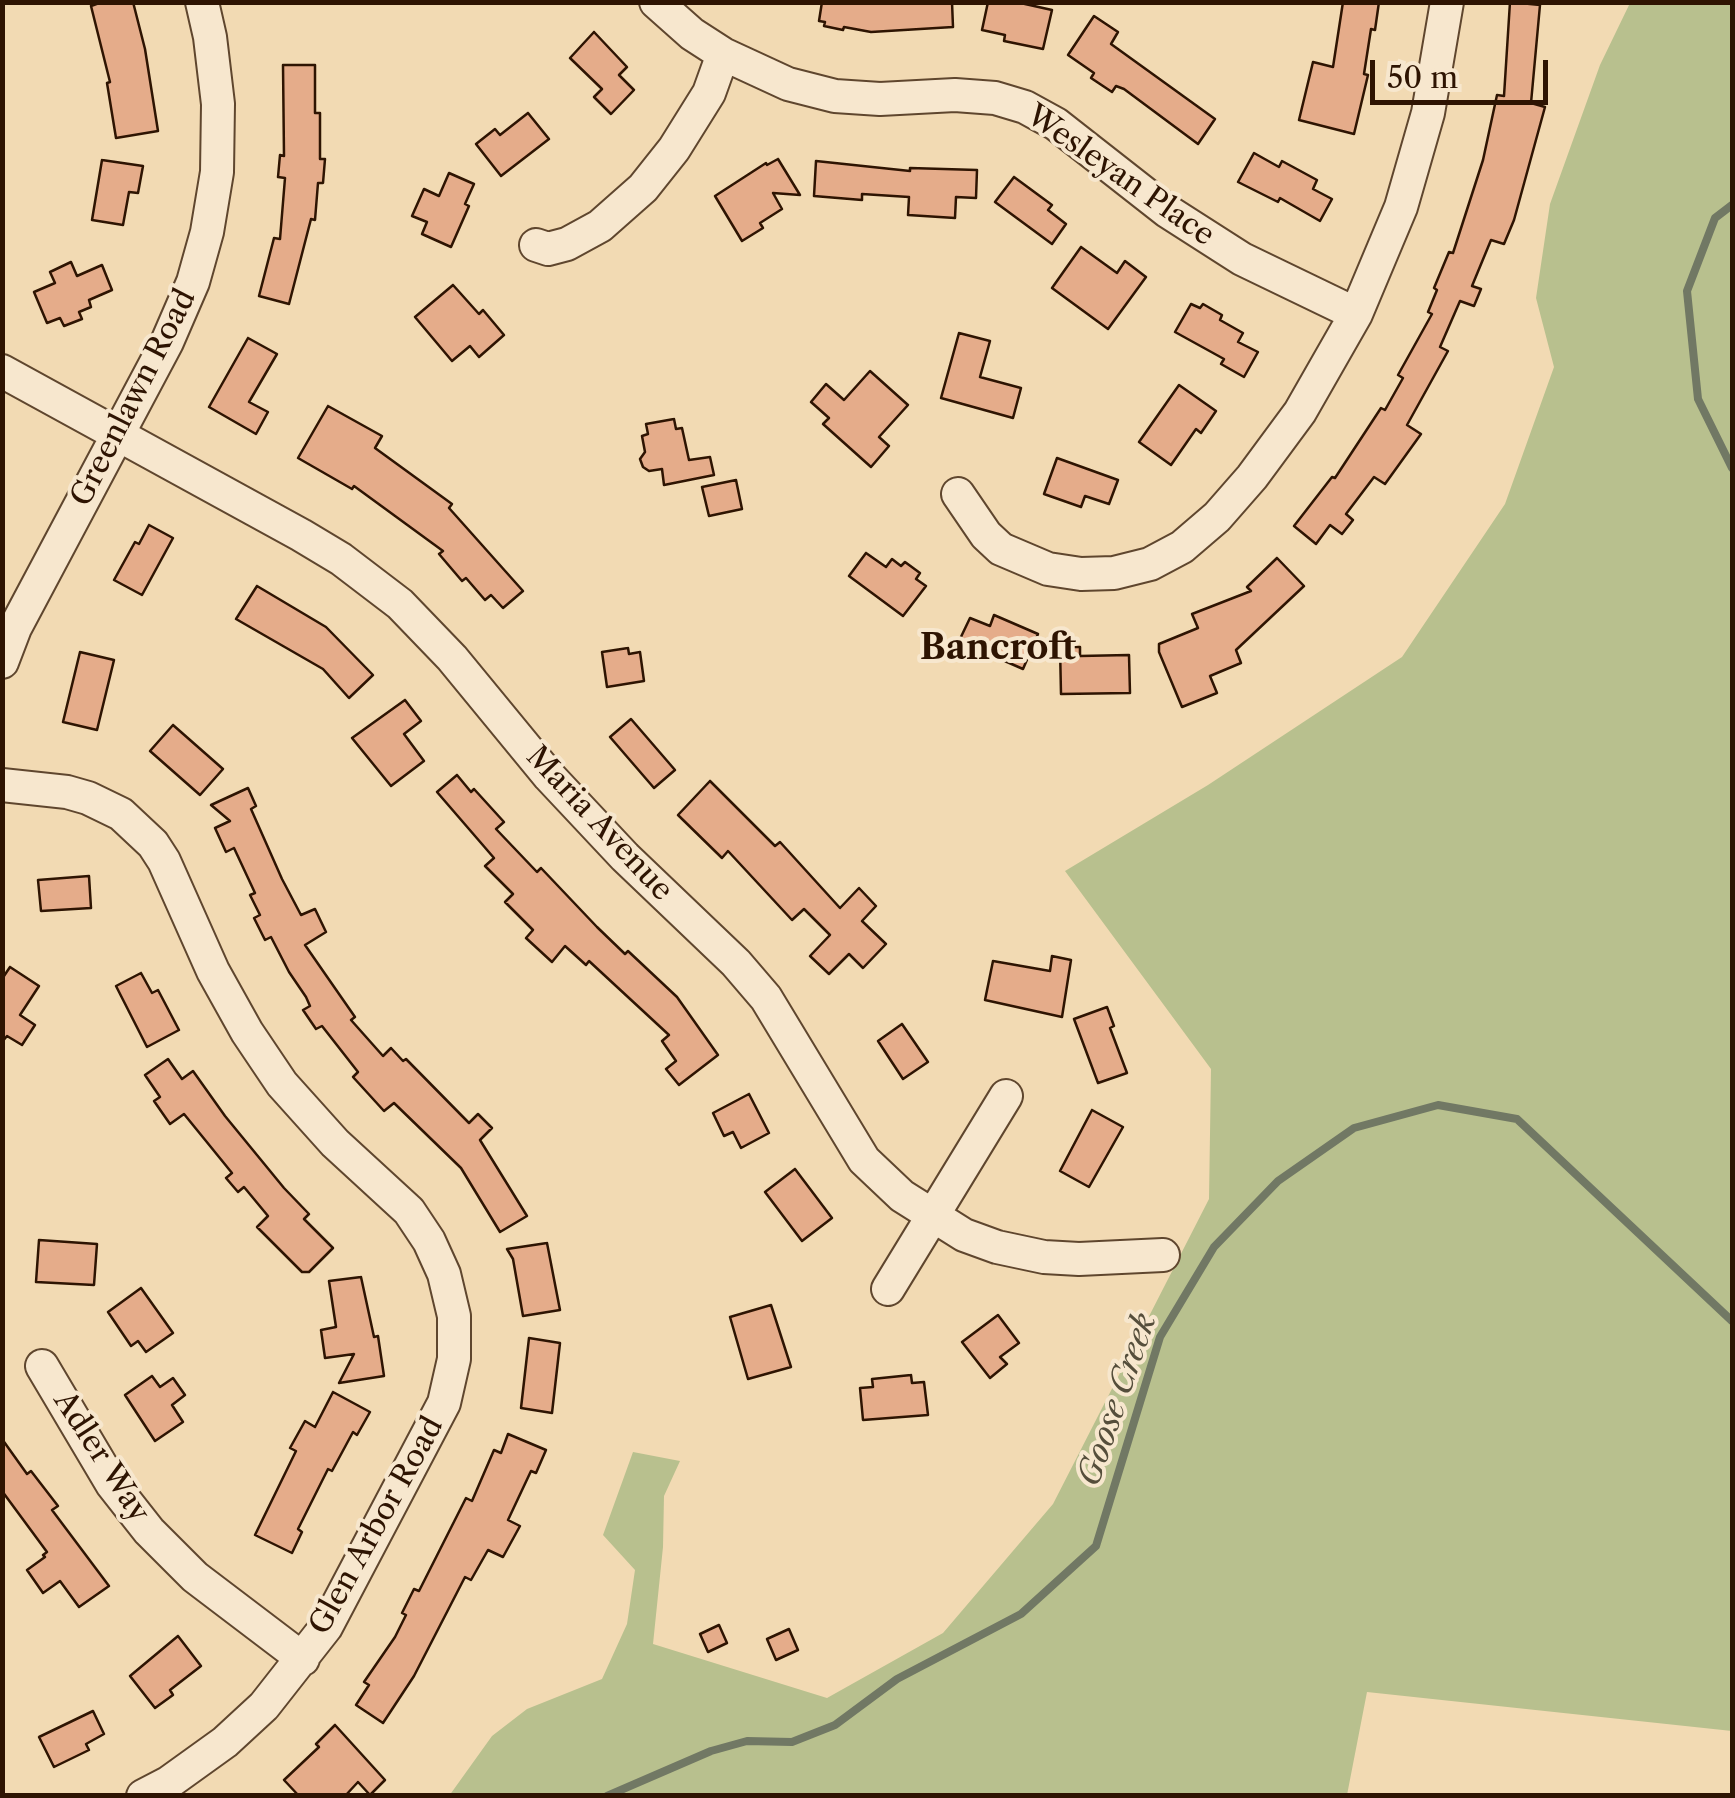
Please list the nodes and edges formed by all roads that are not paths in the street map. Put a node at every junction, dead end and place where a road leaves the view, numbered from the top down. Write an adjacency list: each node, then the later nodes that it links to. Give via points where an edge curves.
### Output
1 (202, 2): 8 (street, Greenlawn Road, via 218,104 208,232 168,342)
2 (656, 2): 4 (street, Wesleyan Place)
3 (1447, 2): 6 (street, via 1407,188)
4 (723, 54): 5 (street, via 708,93 643,188 583,235 548,250); 6 (street, Wesleyan Place, via 775,79 835,96 956,95 1025,107 1166,211)
5 (536, 245)
6 (1356, 314): 9 (street, via 1300,412 1252,476 1203,530 1166,556 1114,573 1048,569 1001,549)
7 (2, 371): 8 (street, Maria Avenue)
8 (118, 433): 10 (street, Greenlawn Road); 13 (street, Maria Avenue, via 341,558 400,604 574,803 766,998 864,1160)
9 (958, 494)
10 (2, 662)
11 (2, 785): 17 (street, Glen Arbor Road, via 88,798 120,814 153,844 255,1045 336,1143 409,1211 444,1274 455,1337 444,1403 326,1627)
12 (1006, 1096): 13 (street)
13 (933, 1216): 14 (street, Maria Avenue, via 964,1234 1044,1257); 15 (street)
14 (1163, 1255)
15 (888, 1289)
16 (42, 1366): 17 (street, Adler Way, via 112,1484 149,1531 195,1577)
17 (302, 1658): 18 (street, Glen Arbor Road, via 225,1742)
18 (143, 1796)

